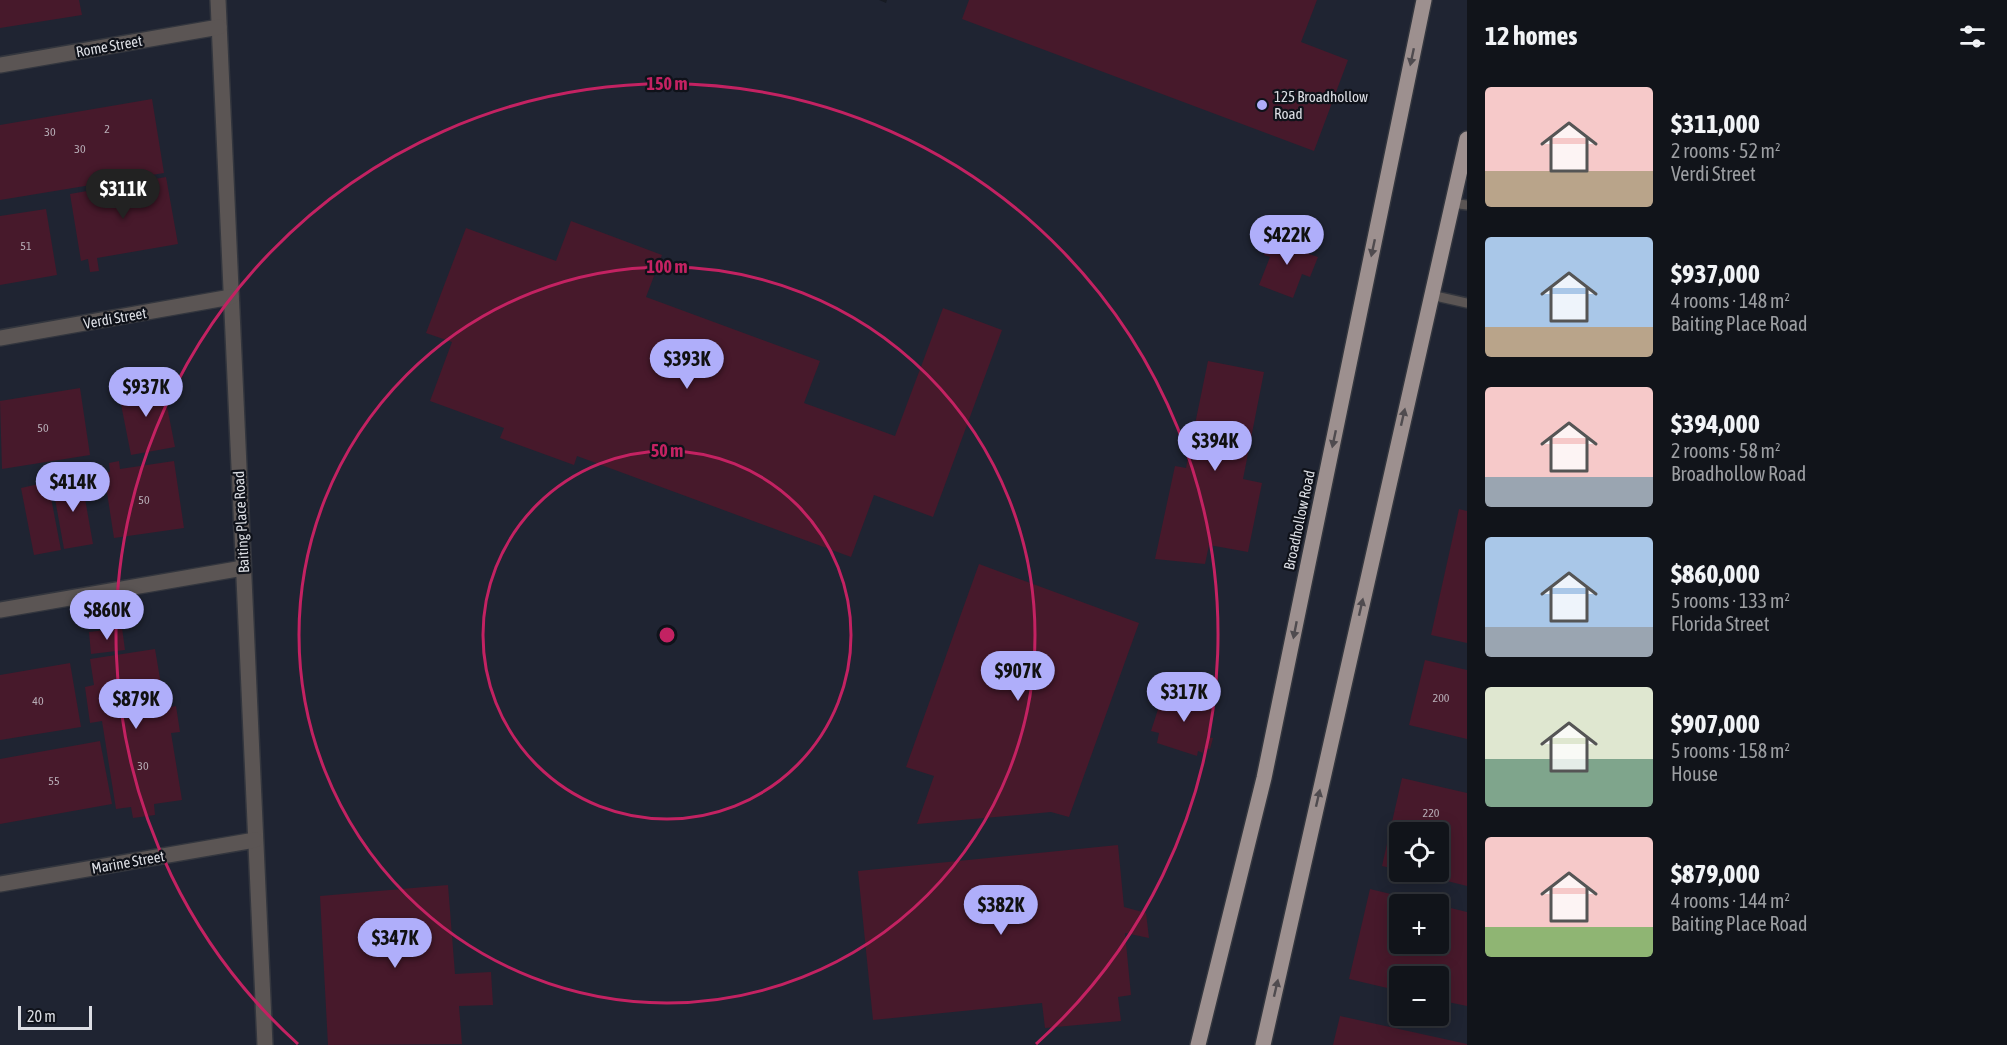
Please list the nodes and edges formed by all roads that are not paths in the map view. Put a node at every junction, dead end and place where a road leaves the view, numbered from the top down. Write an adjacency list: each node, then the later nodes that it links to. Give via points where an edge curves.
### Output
1 (218, 0): 3 (street, Baiting Place Road)
2 (1424, 0): 17 (main road, Broadhollow Road, one-way to 17, via 1264,778)
3 (219, 27): 4 (street, Rome Street); 9 (street, Baiting Place Road)
4 (0, 65)
5 (1467, 139): 6 (main road)
6 (1451, 203): 7 (lane); 8 (main road)
7 (1467, 206)
8 (1431, 295): 10 (lane); 18 (main road, one-way to 8)
9 (231, 297): 11 (street, Verdi Street); 12 (street, Baiting Place Road)
10 (1467, 303)
11 (0, 338)
12 (243, 568): 13 (street); 14 (street, Baiting Place Road)
13 (0, 610)
14 (255, 840): 15 (street, Marine Street); 16 (street, Baiting Place Road)
15 (0, 884)
16 (265, 1045)
17 (1198, 1045)
18 (1263, 1045)

